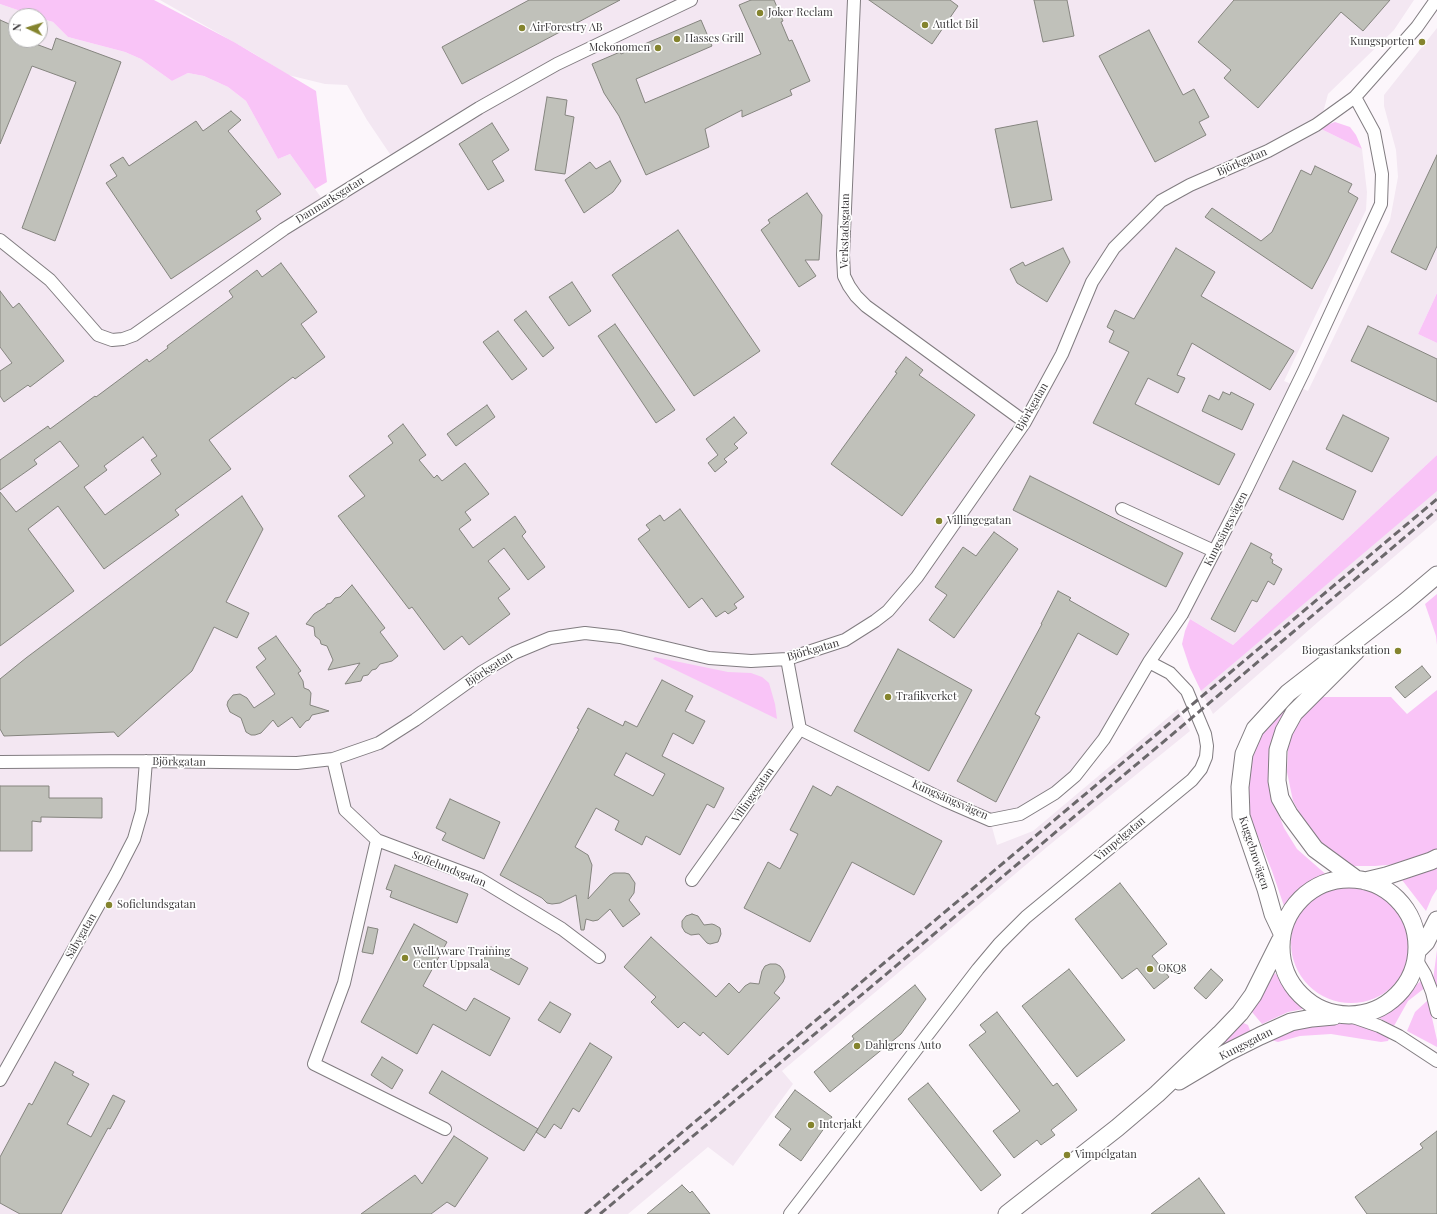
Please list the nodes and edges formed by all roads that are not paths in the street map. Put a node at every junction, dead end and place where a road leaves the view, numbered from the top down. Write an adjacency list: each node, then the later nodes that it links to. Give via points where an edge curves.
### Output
1 (691, 0): 5 (street, Danmarksgatan, via 557,64 479,108 284,229 134,335 112,340 98,335 50,280)
2 (854, 0): 6 (street, Verkstadsgatan, via 844,276 856,296 866,306)
3 (1436, 0): 4 (street, via 1417,27)
4 (1355, 97): 6 (street, Björkgatan, via 1316,125 1268,151 1190,185 1161,201 1141,219 1114,248 1092,282 1062,354); 8 (street, Kungsängsvägen, via 1374,132 1382,174 1381,204 1304,371)
5 (0, 240)
6 (1025, 422): 11 (street, Björkgatan, via 917,577 888,611 846,640)
7 (1122, 509): 8 (street)
8 (1214, 551): 12 (street, Kungsängsvägen, via 1182,614)
9 (1437, 575): 10 (main road, Kuggebrovägen)
10 (1405, 602): 20 (main road, Kuggebrovägen, via 1294,713 1284,731 1278,750 1277,781 1280,798 1288,814 1315,849); 22 (main road, Kuggebrovägen, via 1288,693 1255,729 1244,754 1240,787 1242,816)
11 (787, 659): 13 (street); 14 (street, Björkgatan, via 751,661 709,658 620,637 585,633 550,638 514,653 482,672 379,743)
12 (1149, 662): 13 (street, Kungsängsvägen, via 1104,739 1075,776 1055,793 1020,814 990,820); 31 (street, Vimpelgatan, via 1170,673 1187,691 1205,734 1206,757 1201,769 1192,780 1026,917 999,944)
13 (800, 729): 19 (street, Villingegatan)
14 (333, 759): 15 (street, Björkgatan, via 297,763); 17 (street, Sofielundsgatan, via 345,810)
15 (146, 761): 16 (street, Björkgatan); 28 (street, Säbygatan, via 142,811 134,839)
16 (0, 762)
17 (377, 840): 24 (street, Sofielundsgatan, via 478,878 562,929); 30 (street, via 344,983 314,1064)
18 (1437, 858): 20 (main road, via 1386,876)
19 (692, 880)
20 (1361, 880): 22 (main road, via 1332,881 1319,885 1307,893 1291,911); 23 (main road, via 1378,885 1389,892 1405,908 1417,938)
21 (1437, 920): 23 (main road)
22 (1281, 937): 26 (main road, via 1282,964 1295,990 1315,1007); 29 (main road, Kungsgatan, via 1253,995 1240,1012)
23 (1416, 955): 25 (street, via 1428,980); 26 (main road, via 1412,974 1399,994 1390,1002 1366,1014)
24 (599, 957)
25 (1437, 1012)
26 (1346, 1015): 27 (street, via 1399,1036); 29 (main road, Kungsgatan, via 1291,1022 1226,1053)
27 (1437, 1061)
28 (0, 1080)
29 (1157, 1094): 32 (main road, Kungsgatan)
30 (446, 1129)
31 (790, 1214)
32 (1007, 1214)

